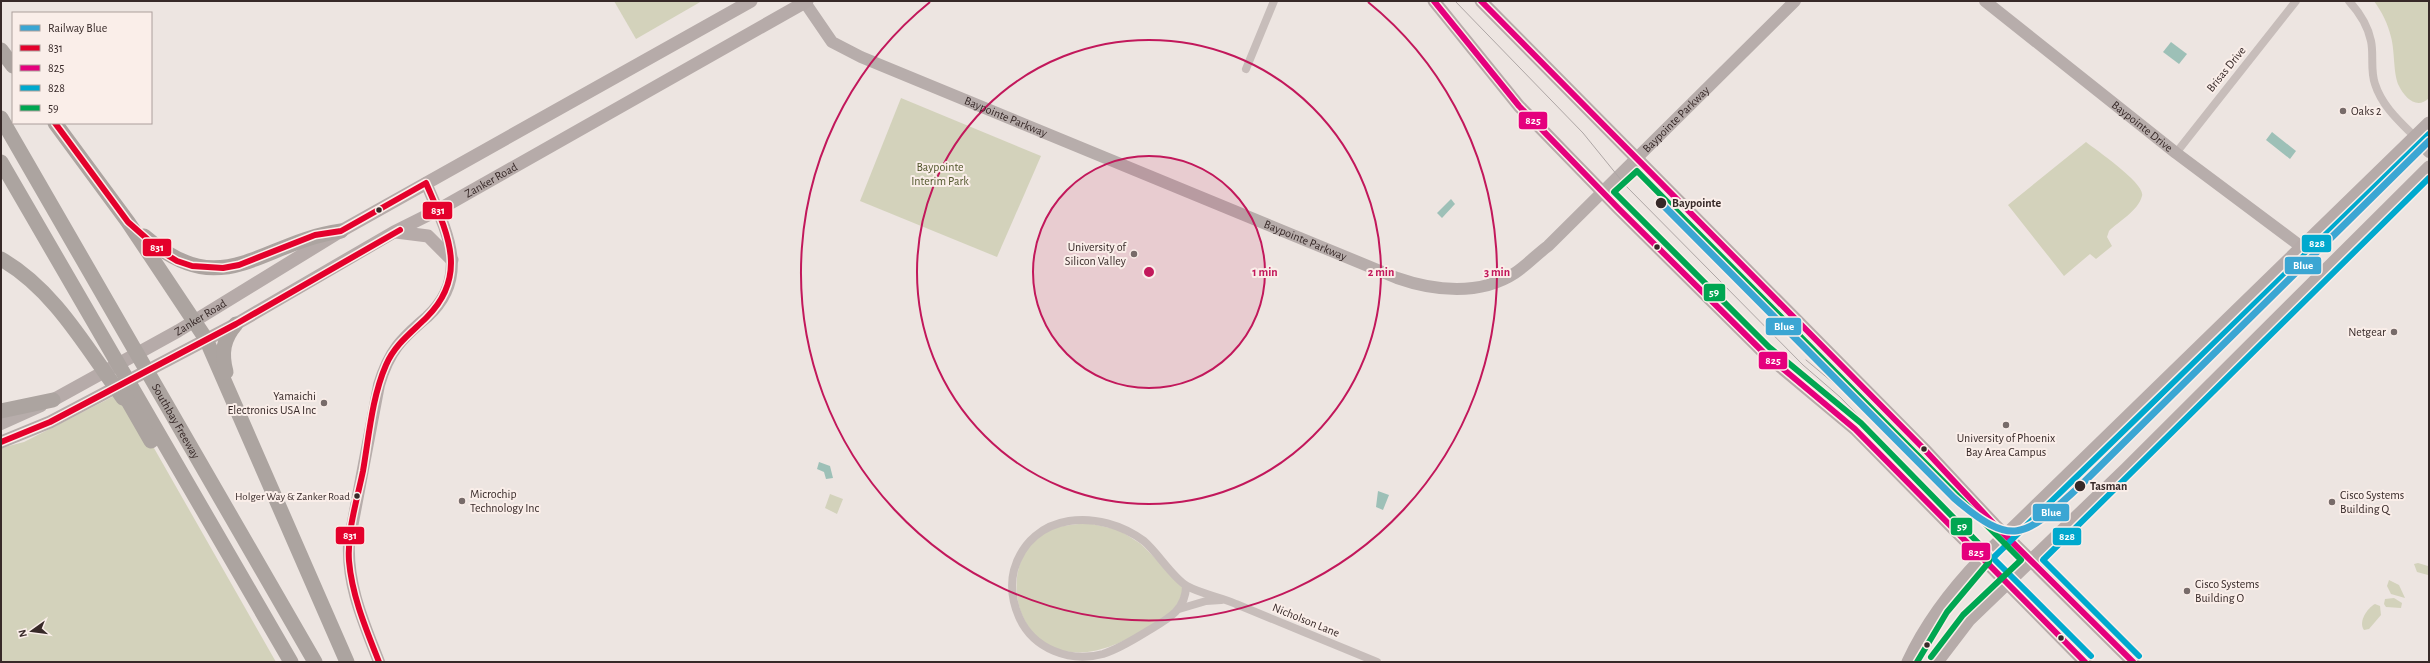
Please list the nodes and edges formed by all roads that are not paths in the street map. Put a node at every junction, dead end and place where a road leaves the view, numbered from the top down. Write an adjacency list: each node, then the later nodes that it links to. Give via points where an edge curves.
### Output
1 (751, 1): 23 (main road, Zanker Road)
2 (805, 1): 24 (street, Baypointe Parkway, via 824,33 840,48 1414,284 1454,290 1474,288 1514,274 1548,246); 25 (main road, Zanker Road)
3 (1274, 1): 12 (street)
4 (1434, 1): 24 (main road, via 1519,106)
5 (1481, 1): 19 (main road)
6 (1795, 1): 19 (street, Baypointe Parkway)
7 (1986, 1): 18 (street, Baypointe Drive)
8 (2296, 1): 18 (street, Brisas Drive)
9 (2349, 1): 16 (street, via 2365,24 2371,41 2374,83 2379,96 2393,115)
10 (1, 50): 11 (highway)
11 (12, 65)
12 (1246, 69)
13 (1, 118): 50 (highway, Southbay Freeway)
14 (2429, 123): 16 (main road)
15 (56, 124): 26 (highway)
16 (2415, 137): 17 (street); 29 (main road)
17 (2429, 152)
18 (2176, 153): 29 (street, Baypointe Drive)
19 (1637, 160): 24 (street, Baypointe Parkway); 41 (main road, via 1919,444)
20 (1, 162): 49 (highway)
21 (2429, 167): 43 (main road)
22 (1, 177): 38 (highway)
23 (426, 183): 25 (street); 27 (main road, Zanker Road)
24 (1603, 192): 42 (main road, via 1764,353 1855,428)
25 (438, 210): 28 (main road, Zanker Road); 31 (street, via 450,244)
26 (128, 222): 27 (highway, via 162,252 177,261 207,268 239,265 315,235); 32 (highway)
27 (341, 231): 32 (main road, Zanker Road)
28 (394, 232): 31 (main road, via 428,236); 33 (main road, Zanker Road)
29 (2303, 248): 41 (main road)
30 (1, 259): 38 (highway, via 37,284)
31 (452, 260): 52 (street, via 452,274 444,297 436,308 405,335 387,362 379,385 350,531 348,558 352,589)
32 (195, 320): 34 (highway); 35 (main road, Zanker Road)
33 (236, 324): 34 (main road, Zanker Road); 36 (highway, via 226,338 223,350 224,366)
34 (206, 339): 36 (highway); 40 (main road, Zanker Road, via 72,411)
35 (57, 398): 37 (highway); 39 (street, Zanker Road)
36 (234, 404): 51 (highway)
37 (1, 411)
38 (135, 413): 48 (highway)
39 (1, 424)
40 (1, 442)
41 (2005, 535): 42 (main road); 43 (main road)
42 (1982, 558): 44 (main road); 54 (main road, via 1946,598)
43 (2032, 560): 44 (main road); 57 (main road)
44 (2007, 584): 55 (main road, via 1969,620); 56 (main road)
45 (1186, 586): 46 (street, Nicholson Lane); 47 (street, Nicholson Lane, via 1185,601); 47 (street, Nicholson Lane, via 1144,542 1121,526 1088,520 1064,522 1041,530 1024,546 1014,571 1014,606 1022,624 1033,640 1052,651 1070,656 1102,654 1133,640 1172,617)
46 (1226, 600): 47 (street, Nicholson Lane, via 1206,601); 53 (street, Nicholson Lane)
47 (1179, 609)
48 (282, 662)
49 (291, 662)
50 (315, 662)
51 (347, 662)
52 (379, 662)
53 (1376, 662)
54 (1908, 662)
55 (1937, 662)
56 (2085, 662)
57 (2133, 662)

